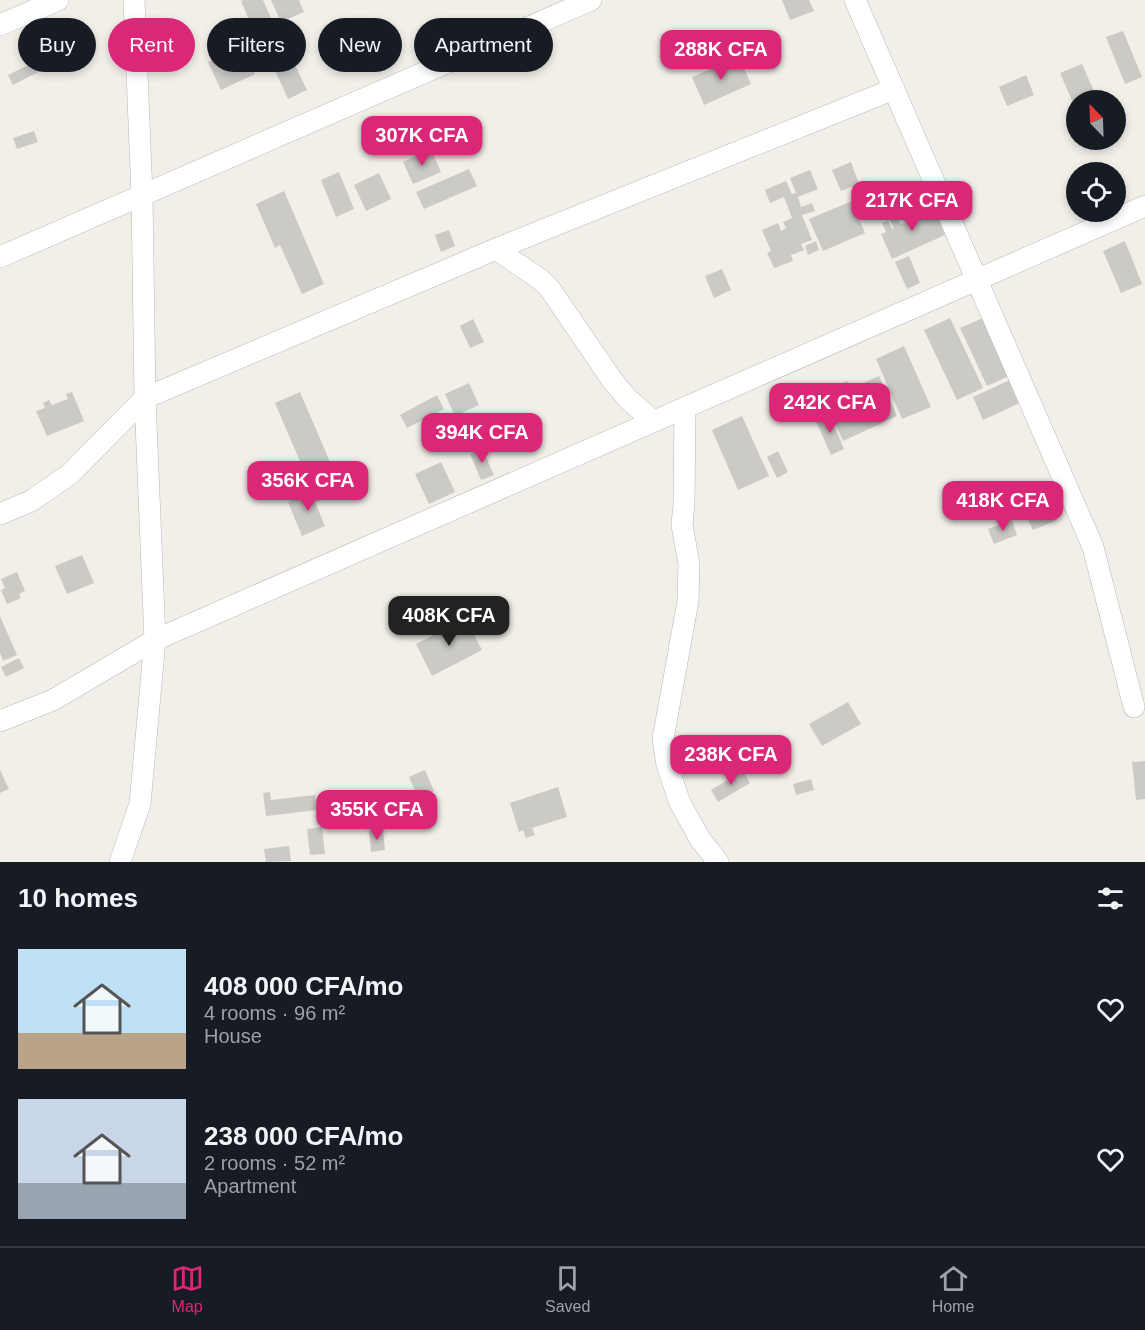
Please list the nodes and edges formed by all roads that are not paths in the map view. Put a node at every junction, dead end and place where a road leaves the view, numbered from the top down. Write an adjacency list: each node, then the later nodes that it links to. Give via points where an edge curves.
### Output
1 (58, 0): 5 (street)
2 (134, 0): 7 (street)
3 (591, 0): 7 (street)
4 (855, 0): 6 (street)
5 (0, 25)
6 (894, 89): 9 (street); 11 (street)
7 (142, 195): 10 (street); 12 (street)
8 (1145, 206): 11 (street)
9 (496, 249): 12 (street); 14 (street, via 550,289 612,380)
10 (0, 257)
11 (976, 279): 13 (street); 17 (street, via 1093,547)
12 (145, 398): 15 (street, via 70,474 31,501); 16 (street)
13 (685, 409): 14 (street); 20 (street, via 682,525 689,564 688,601 663,739 680,803 700,840)
14 (653, 421): 16 (street)
15 (0, 514)
16 (154, 640): 18 (street, via 53,700); 19 (street, via 140,804)
17 (1134, 707)
18 (0, 721)
19 (120, 862)
20 (718, 862)

